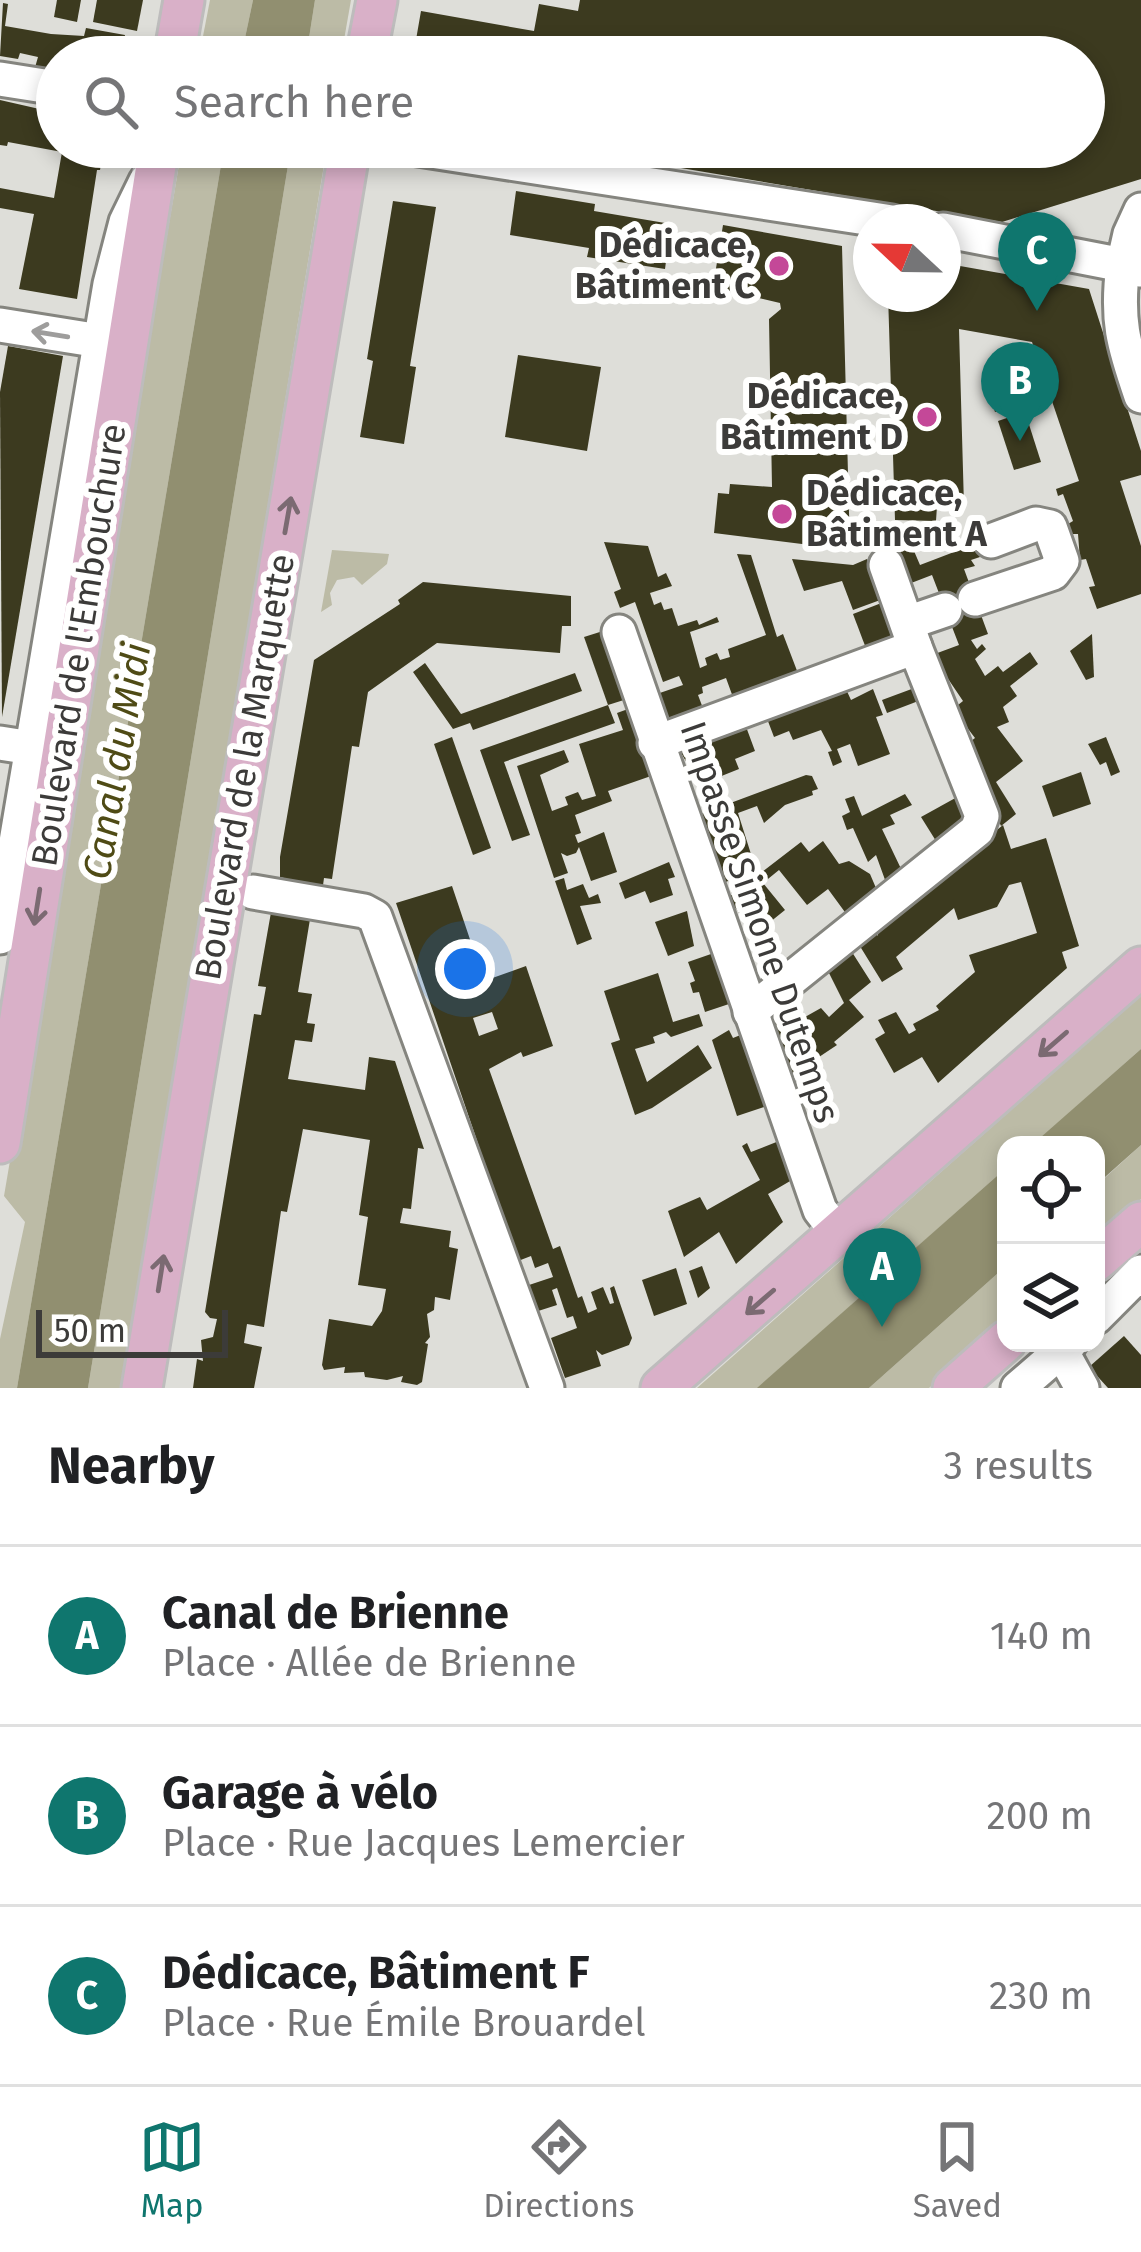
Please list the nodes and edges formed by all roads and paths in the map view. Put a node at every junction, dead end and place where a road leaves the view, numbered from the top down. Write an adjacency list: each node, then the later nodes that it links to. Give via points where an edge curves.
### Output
1 (184, 0): 3 (main road)
2 (377, 0): 4 (main road)
3 (178, 36)
4 (370, 36)
5 (0, 79): 6 (street)
6 (36, 85)
7 (151, 168): 17 (street, via 126,222)
8 (155, 168): 15 (main road, Boulevard de l'Embouchure)
9 (347, 168): 26 (main road, Boulevard de la Marquette, one-way to 9)
10 (541, 168): 12 (street)
11 (1141, 210): 14 (street)
12 (853, 216)
13 (961, 234): 14 (street)
14 (1132, 267): 18 (street, via 1119,301 1121,338)
15 (137, 279): 17 (street, via 121,290); 30 (main road, Boulevard de l'Embouchure, one-way to 30)
16 (0, 325): 17 (street, one-way to 16)
17 (103, 326): 24 (street)
18 (1141, 396)
19 (991, 541): 22 (street, via 1036,524 1050,527 1062,561 1053,573 960,604)
20 (886, 565): 22 (street)
21 (619, 632): 23 (street, Impasse Simone Dutemps)
22 (911, 635): 23 (street); 29 (street, via 982,816 976,830)
23 (655, 742): 29 (street, Impasse Simone Dutemps)
24 (16, 746): 25 (street)
25 (8, 850): 27 (street)
26 (246, 877): 39 (main road, Boulevard de la Marquette, one-way to 26); 40 (street, via 375,917)
27 (0, 937)
28 (1141, 967): 32 (main road, one-way to 32)
29 (750, 1012): 32 (street, Impasse Simone Dutemps, via 820,1210)
30 (0, 1143)
31 (1141, 1222): 33 (main road)
32 (838, 1233): 41 (main road, one-way to 41)
33 (1105, 1254)
34 (1141, 1272): 35 (street)
35 (1105, 1308)
36 (997, 1349): 42 (main road)
37 (1057, 1352): 43 (street)
38 (1066, 1352): 44 (street)
39 (142, 1388)
40 (547, 1388)
41 (662, 1388)
42 (953, 1388)
43 (1018, 1388)
44 (1082, 1388)

